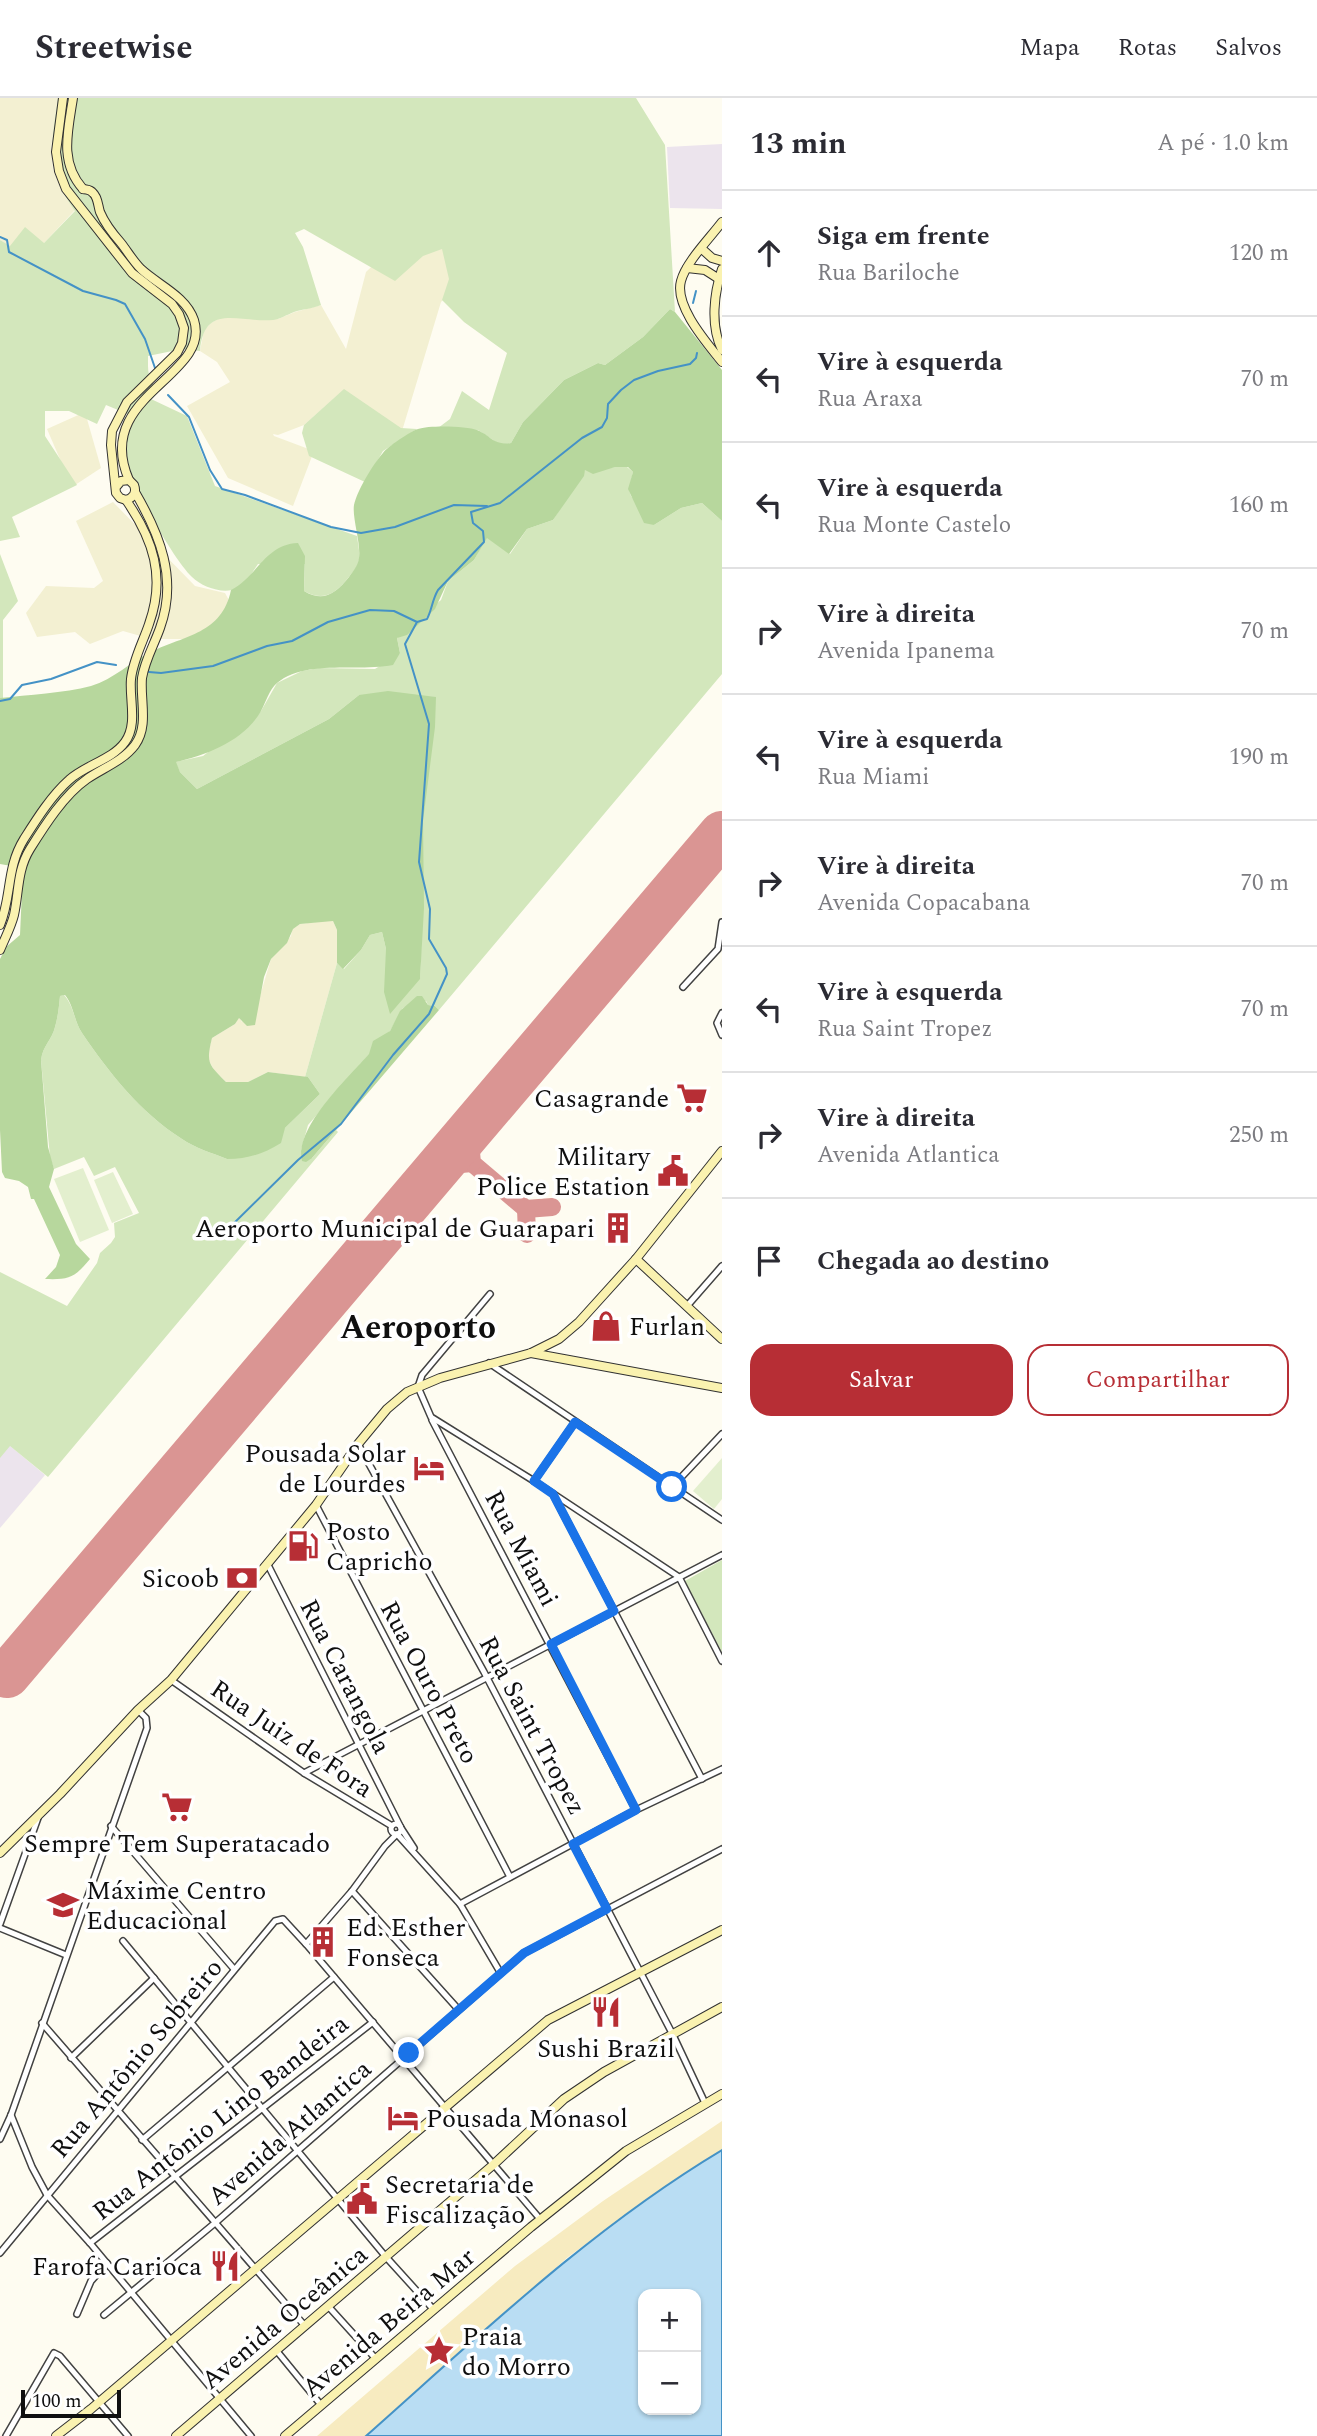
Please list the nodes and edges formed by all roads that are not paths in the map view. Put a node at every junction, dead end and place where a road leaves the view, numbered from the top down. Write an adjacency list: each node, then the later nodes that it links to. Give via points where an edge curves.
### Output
1 (63, 98): 4 (street, via 56,152 62,180)
2 (73, 98): 3 (street, via 66,153 69,168)
3 (83, 189): 4 (street); 5 (street, via 93,192)
4 (73, 200): 6 (street)
5 (97, 202): 6 (street); 15 (street, via 105,222 132,258 188,309 195,329 190,353 136,407 125,428 121,449)
6 (82, 211): 16 (street, via 132,273 172,304 184,328 177,353 137,391 116,422 111,445)
7 (722, 222): 8 (street)
8 (702, 249): 9 (street); 10 (street)
9 (722, 261)
10 (687, 268): 12 (street, via 705,270); 14 (street, via 680,290 686,311)
11 (722, 269): 12 (street)
12 (719, 279): 13 (street, via 716,332)
13 (721, 346)
14 (722, 362)
15 (129, 480): 16 (street); 17 (street)
16 (116, 487): 18 (street, via 118,496)
17 (135, 492): 18 (street); 21 (street, via 156,531 167,577 160,627 144,670 141,735 121,758 85,780 38,837 23,861 14,917)
18 (126, 499): 20 (street, via 148,535 156,577 150,621 131,679 131,728 125,742 69,780 25,837 11,866)
19 (722, 922): 22 (street, via 718,949)
20 (0, 925)
21 (0, 950)
22 (683, 987)
23 (722, 1013): 24 (street, via 717,1023)
24 (722, 1034)
25 (722, 1151): 26 (street)
26 (636, 1259): 29 (street); 31 (street, via 579,1322)
27 (722, 1266): 29 (street)
28 (490, 1294): 33 (street, via 422,1375)
29 (687, 1306): 30 (street)
30 (722, 1339)
31 (531, 1353): 32 (street); 34 (street)
32 (489, 1363): 33 (street); 36 (street)
33 (418, 1387): 35 (street, Rua Miami); 38 (street, via 387,1409)
34 (722, 1388)
35 (431, 1417): 39 (street); 48 (street, Rua Miami)
36 (575, 1422): 39 (street); 40 (street)
37 (722, 1434): 40 (street)
38 (358, 1444): 42 (street); 50 (street, Rua Saint Tropez)
39 (534, 1481): 41 (street)
40 (672, 1487): 43 (street)
41 (553, 1494): 46 (street); 47 (street)
42 (316, 1505): 45 (street); 53 (street, Rua Ouro Preto)
43 (722, 1520)
44 (722, 1555): 46 (street)
45 (268, 1565): 51 (street); 54 (street, Rua Carangola)
46 (679, 1577): 47 (street); 49 (street)
47 (614, 1611): 48 (street); 57 (street)
48 (551, 1644): 50 (street); 58 (street, Rua Miami)
49 (722, 1661)
50 (487, 1678): 53 (street); 62 (street, Rua Saint Tropez)
51 (171, 1680): 52 (street); 56 (street, Rua Juiz de Fora)
52 (138, 1710): 59 (street); 60 (street, via 146,1718 147,1728)
53 (424, 1711): 54 (street); 65 (street, Rua Ouro Preto)
54 (360, 1744): 56 (street); 61 (street, Rua Carangola)
55 (722, 1769): 57 (street)
56 (304, 1773): 61 (street, Rua Juiz de Fora)
57 (702, 1779): 58 (street)
58 (636, 1810): 62 (street)
59 (39, 1814): 64 (street); 69 (street)
60 (111, 1826): 73 (street); 74 (street)
61 (396, 1829): 66 (street); 67 (street, Rua Carangola)
62 (573, 1844): 65 (street); 68 (street, Rua Saint Tropez)
63 (722, 1849): 68 (street, Avenida Atlantica)
64 (0, 1853)
65 (510, 1877): 67 (street)
66 (352, 1891): 72 (street); 80 (street)
67 (460, 1904): 75 (street, Rua Carangola)
68 (607, 1909): 75 (street, Avenida Atlantica, via 536,1946); 76 (street, Rua Saint Tropez)
69 (0, 1926): 73 (street)
70 (722, 1930): 76 (street)
71 (123, 1941): 78 (street)
72 (306, 1944): 74 (street, Rua Antônio Sobreiro, via 279,1918); 77 (street)
73 (66, 1955): 83 (street)
74 (234, 1969): 81 (street, Rua Antônio Sobreiro)
75 (500, 1972): 80 (street, Avenida Atlantica)
76 (640, 1972): 84 (street, Rua Saint Tropez); 91 (street, via 548,2020)
77 (334, 1977): 82 (street); 87 (street)
78 (153, 1978): 81 (street); 85 (street)
79 (722, 2007): 84 (street, Avenida Oceânica)
80 (458, 2009): 86 (street, Avenida Atlantica)
81 (190, 2021): 87 (street); 92 (street, Rua Antônio Sobreiro)
82 (373, 2022): 86 (street); 90 (street, Rua Antônio Lino Bandeira)
83 (41, 2023): 85 (street); 93 (street)
84 (673, 2035): 89 (street, Rua Saint Tropez); 97 (street, Avenida Oceânica, via 577,2089)
85 (71, 2058): 92 (street)
86 (404, 2058): 91 (street); 96 (street, Avenida Atlantica)
87 (228, 2067): 90 (street); 95 (street)
88 (722, 2094): 89 (street, Avenida Beira Mar)
89 (705, 2103): 101 (street, Avenida Beira Mar, via 626,2151)
90 (262, 2108): 96 (street); 98 (street, Rua Antônio Lino Bandeira)
91 (444, 2108): 97 (street); 100 (street)
92 (117, 2111): 95 (street); 99 (street, Rua Antônio Sobreiro)
93 (11, 2115): 94 (street); 99 (street)
94 (0, 2139)
95 (142, 2140): 98 (street)
96 (298, 2150): 100 (street); 102 (street, Avenida Atlantica)
97 (493, 2165): 101 (street); 105 (street, Avenida Oceânica)
98 (175, 2176): 102 (street); 103 (street, Rua Antônio Lino Bandeira)
99 (47, 2196): 103 (street); 104 (street, Rua Antônio Sobreiro)
100 (338, 2199): 105 (street); 107 (street)
101 (540, 2219): 110 (street, Avenida Beira Mar)
102 (215, 2223): 107 (street); 108 (street, Avenida Atlantica)
103 (90, 2243): 106 (street)
104 (0, 2253)
105 (386, 2257): 109 (street, Avenida Oceânica); 110 (street)
106 (107, 2263): 108 (street); 111 (street, via 91,2281)
107 (255, 2269): 113 (street); 114 (street)
108 (131, 2292): 112 (street, Avenida Atlantica); 114 (street)
109 (328, 2305): 113 (street, Avenida Oceânica); 116 (street)
110 (434, 2310): 116 (street, Avenida Beira Mar)
111 (77, 2314)
112 (104, 2315)
113 (305, 2326): 115 (street, Avenida Oceânica)
114 (171, 2341): 117 (street); 118 (street)
115 (276, 2350): 117 (street, Avenida Oceânica); 119 (street)
116 (376, 2359): 119 (street, Avenida Beira Mar)
117 (219, 2399): 123 (street, Avenida Oceânica); 124 (street)
118 (99, 2402): 120 (street, via 54,2353); 121 (street); 122 (street)
119 (321, 2406): 125 (street, Avenida Beira Mar)
120 (6, 2436)
121 (56, 2436)
122 (128, 2436)
123 (176, 2436)
124 (251, 2436)
125 (285, 2436)

